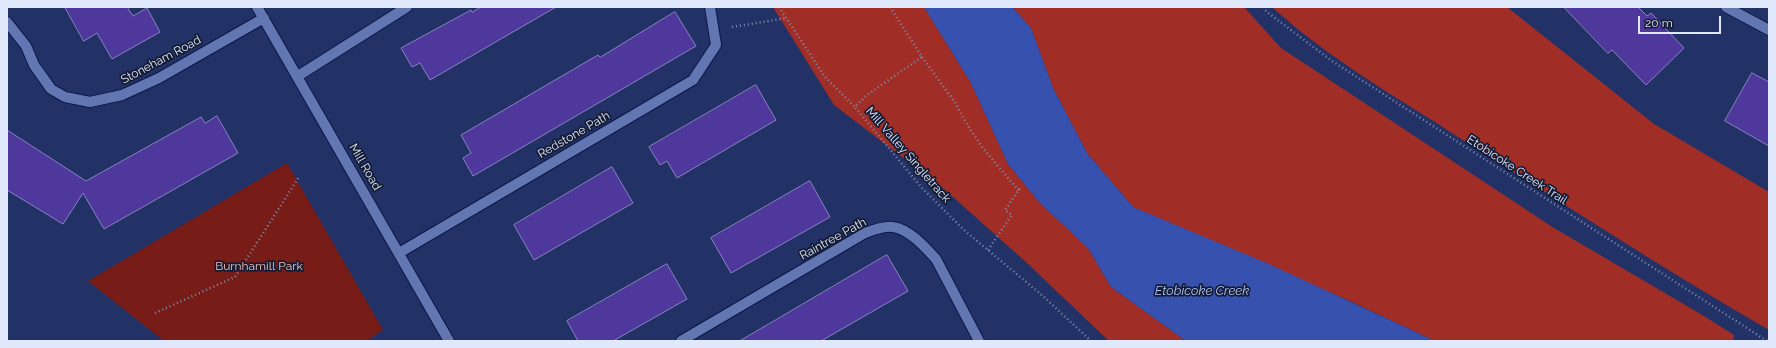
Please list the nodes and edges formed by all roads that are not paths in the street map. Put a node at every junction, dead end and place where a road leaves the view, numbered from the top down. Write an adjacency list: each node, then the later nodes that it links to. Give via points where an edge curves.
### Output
1 (257, 7): 5 (street, Mill Road)
2 (407, 7): 8 (street)
3 (710, 7): 9 (street, Redstone Path, via 716,45 693,80)
4 (1726, 7): 7 (street)
5 (264, 18): 6 (street, Stoneham Road, via 159,78 122,95 90,102 65,97 51,89 34,65 26,46); 8 (street, Mill Road)
6 (7, 22)
7 (1769, 30)
8 (298, 76): 9 (street, Mill Road)
9 (399, 253): 10 (street, Mill Road)
10 (446, 340)
11 (681, 341): 12 (street, Raintree Path, via 865,233 893,227 909,234 936,259)
12 (979, 341)

